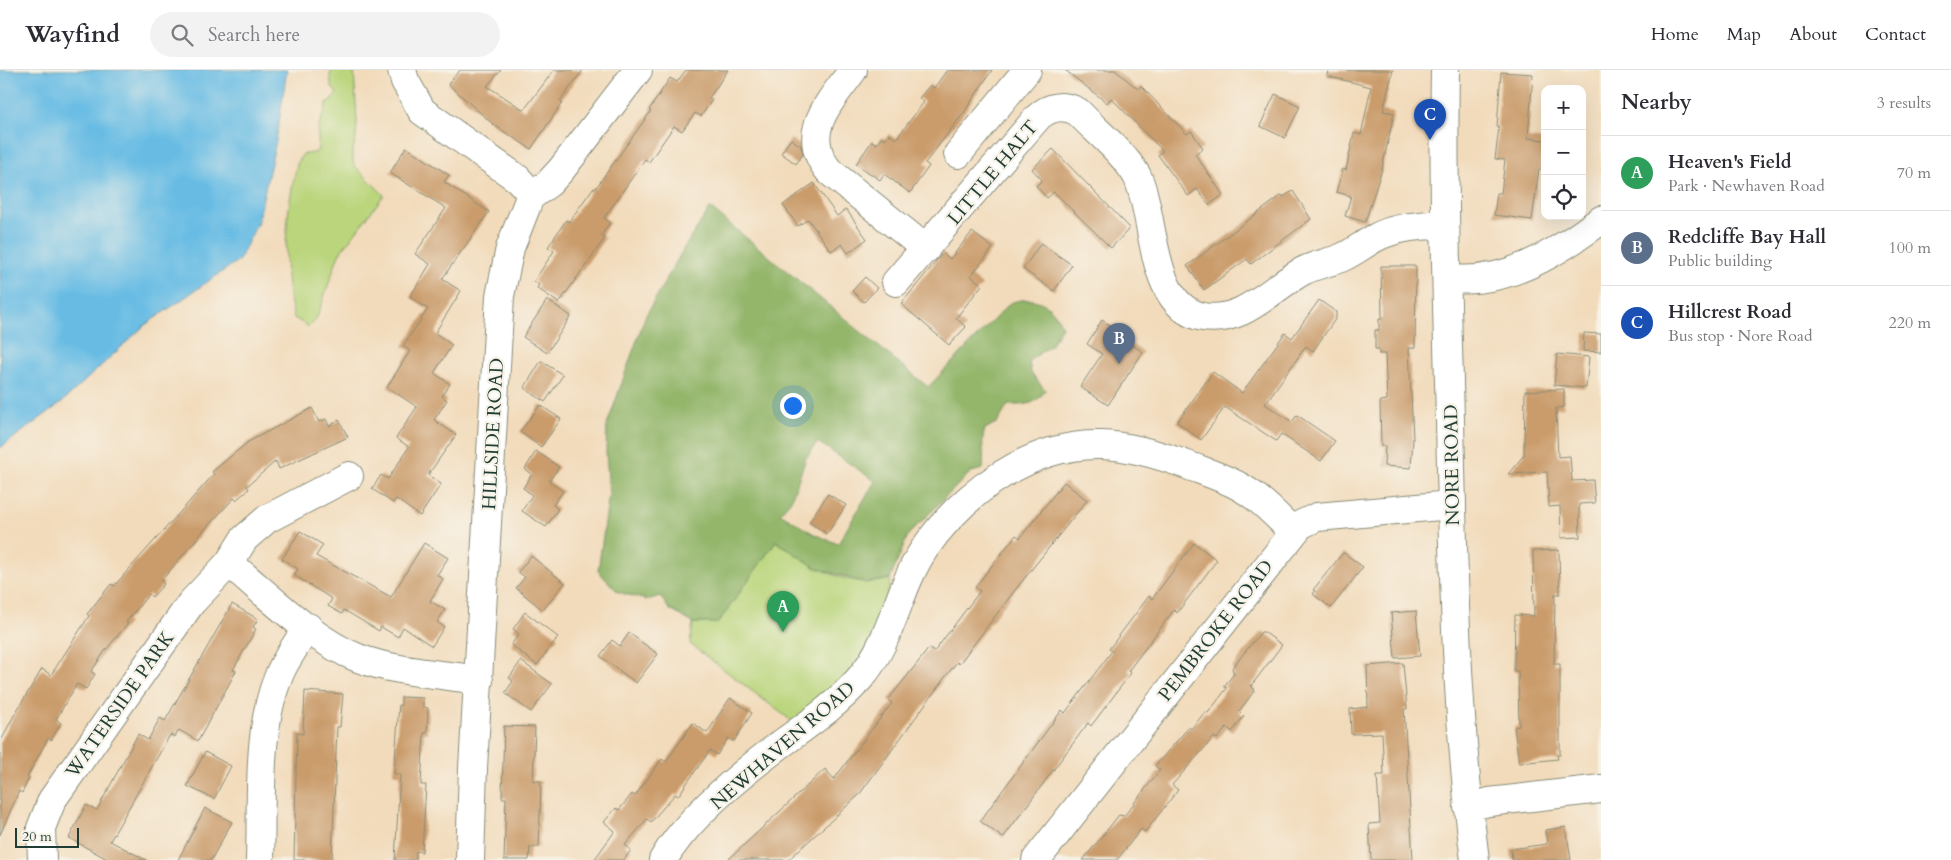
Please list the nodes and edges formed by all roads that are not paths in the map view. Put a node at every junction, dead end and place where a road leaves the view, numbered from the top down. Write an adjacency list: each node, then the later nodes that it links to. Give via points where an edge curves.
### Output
1 (402, 70): 7 (street, via 422,111 518,179)
2 (638, 70): 7 (street, via 561,170)
3 (853, 70): 10 (street, via 818,122 815,138 819,156 829,171)
4 (1027, 70): 6 (street)
5 (1445, 70): 9 (street, NORE ROAD)
6 (958, 154)
7 (530, 197): 18 (street, HILLSIDE ROAD, via 510,248 500,296)
8 (1601, 220): 11 (street, via 1573,241 1511,270 1484,279)
9 (1445, 224): 10 (street, LITTLE HALT, via 1409,227 1382,235 1344,257 1303,271 1238,313 1219,318 1198,316 1180,305 1162,275 1141,187 1130,166 1078,112 1056,107 1038,117); 11 (street, NORE ROAD)
10 (926, 249): 12 (street, LITTLE HALT)
11 (1446, 278): 14 (street, NORE ROAD)
12 (896, 282)
13 (339, 488): 16 (street, WATERSIDE PARK, via 267,518 244,539)
14 (1452, 500): 15 (street, PEMBROKE ROAD, via 1440,506 1311,518); 20 (street, NORE ROAD, via 1454,597)
15 (1293, 532): 24 (street, NEWHAVEN ROAD, via 1243,488 1164,456 1140,450 1102,445 1079,446 1040,457 1006,473 961,504 925,548 913,568 883,642 862,676 819,717 740,777 678,838); 25 (street, PEMBROKE ROAD)
16 (229, 563): 17 (street); 21 (street, WATERSIDE PARK, via 191,603 52,800 41,828)
17 (308, 627): 18 (street, via 337,647 367,661); 22 (street, via 279,674 264,739)
18 (479, 680): 23 (street, HILLSIDE ROAD)
19 (1601, 790): 20 (street)
20 (1468, 807): 26 (street, NORE ROAD)
21 (42, 860)
22 (260, 860)
23 (470, 860)
24 (663, 860)
25 (1036, 860)
26 (1475, 860)

